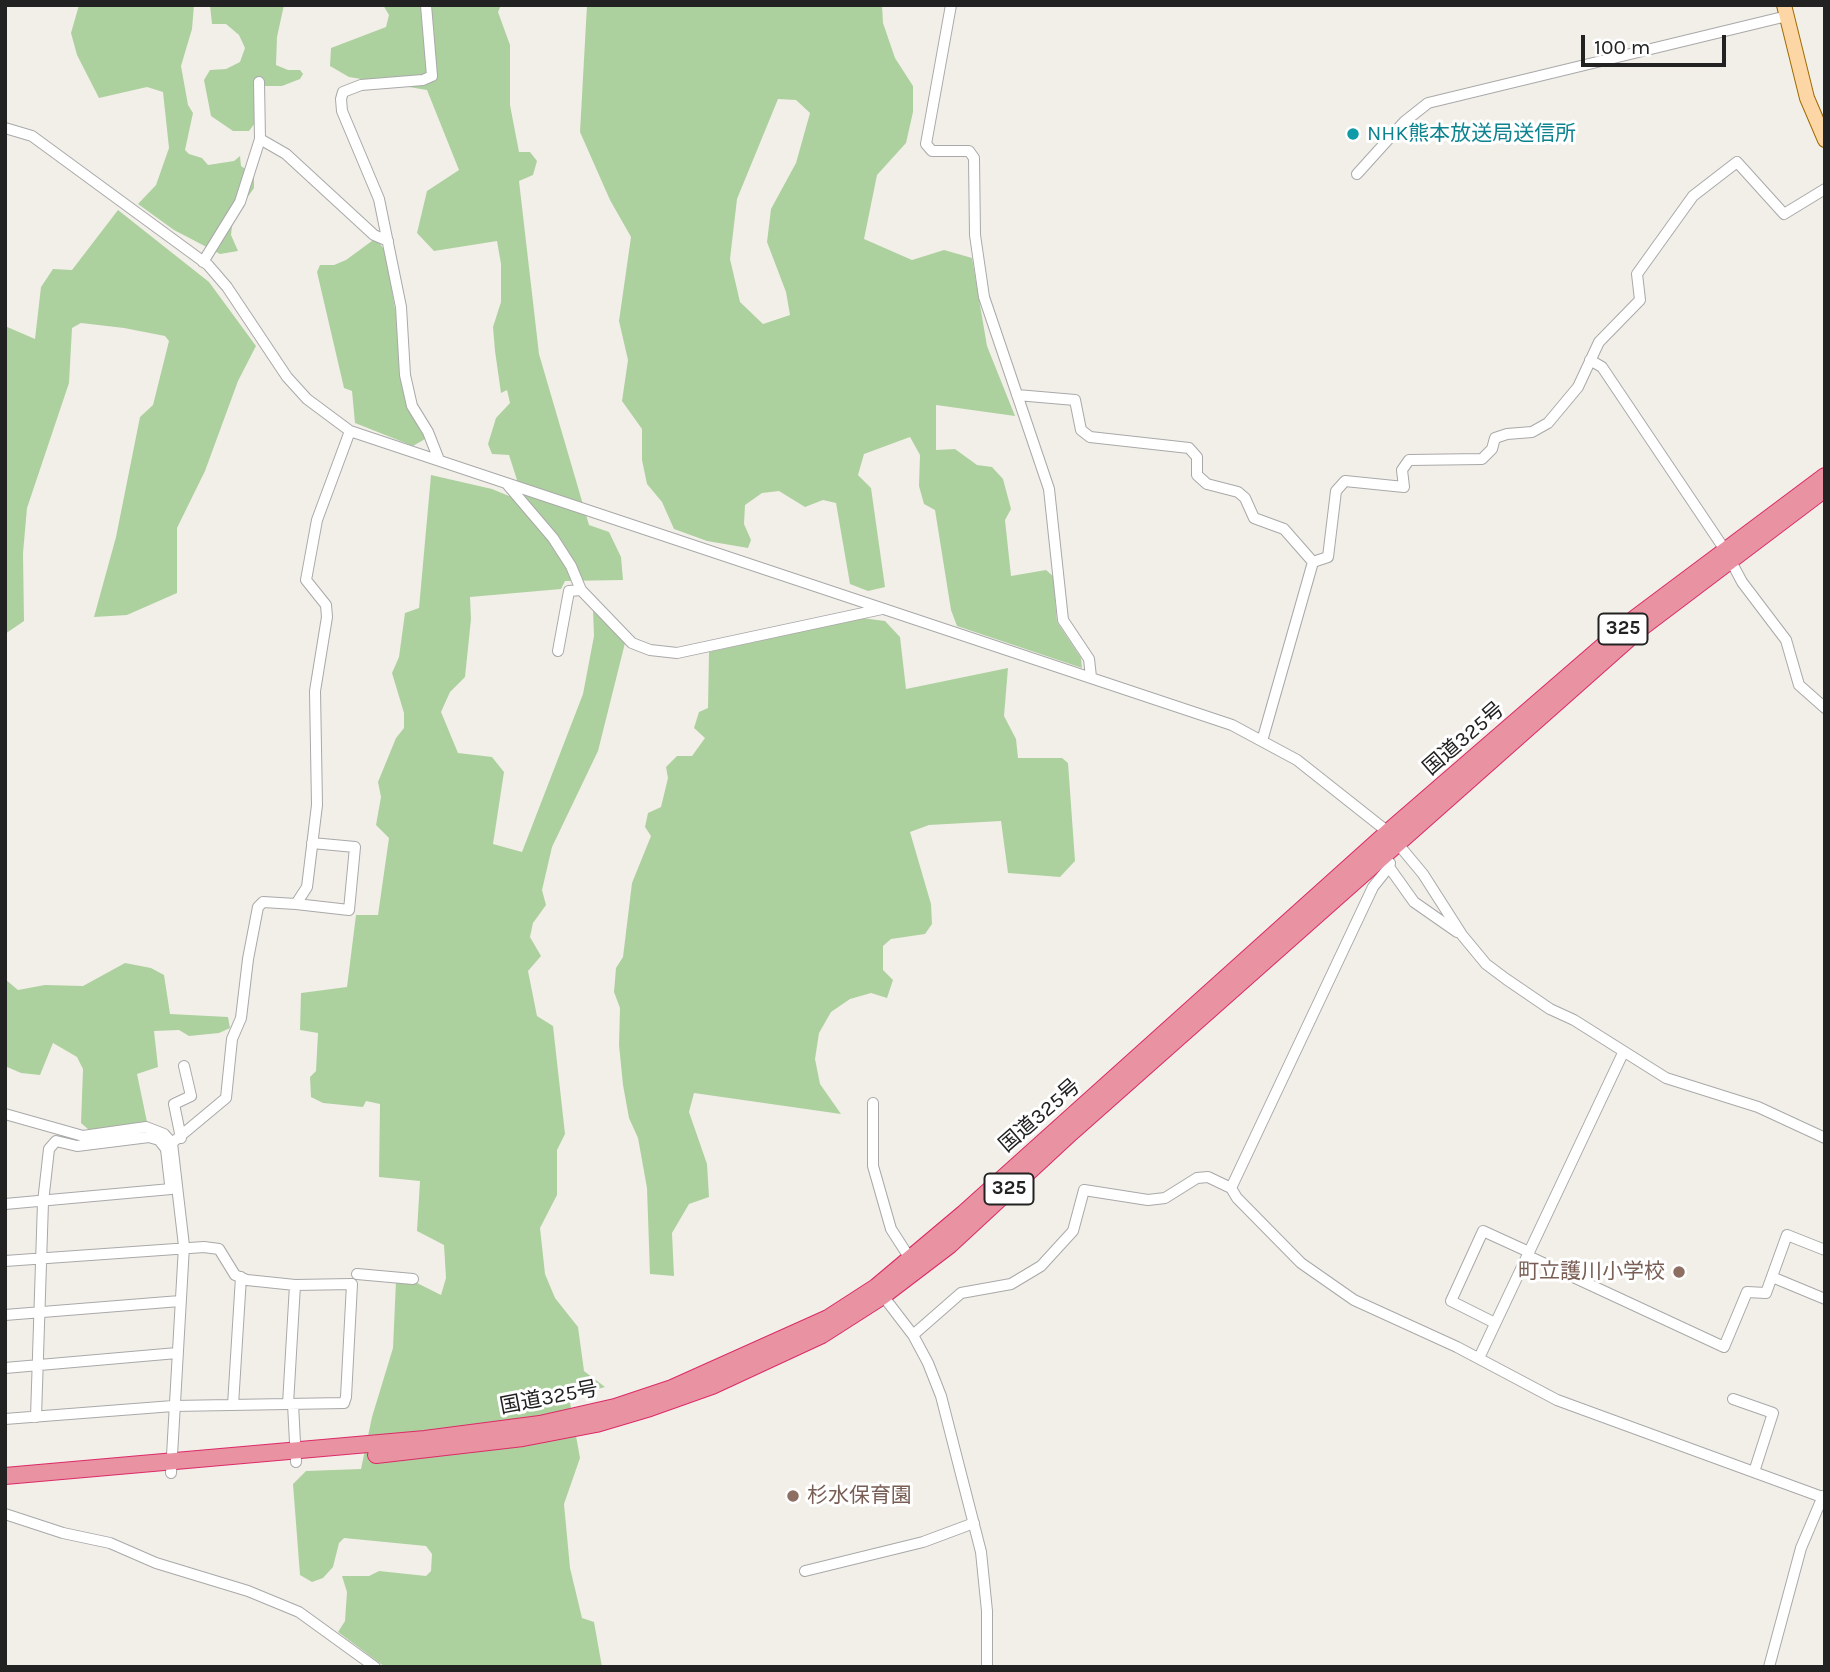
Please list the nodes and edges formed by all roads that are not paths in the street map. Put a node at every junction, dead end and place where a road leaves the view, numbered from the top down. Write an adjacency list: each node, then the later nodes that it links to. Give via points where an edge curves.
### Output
1 (426, 5): 10 (street, via 433,65 429,79 361,85 344,92 341,99 379,199)
2 (951, 5): 13 (street, via 926,144 932,151 968,151 974,158 975,236 984,297)
3 (1785, 10): 7 (main road, via 1807,98); 8 (street, via 1428,103 1409,117)
4 (259, 82): 6 (street)
5 (5, 128): 11 (street, via 32,136)
6 (260, 139): 10 (street, via 286,154 374,235); 11 (street, via 240,202)
7 (1825, 140)
8 (1357, 174)
9 (1825, 189): 12 (street, via 1784,214 1737,162 1693,196 1637,274 1640,300 1599,342)
10 (388, 241): 15 (street, via 412,406)
11 (203, 261): 14 (street, via 227,287 287,377 307,399)
12 (1590, 360): 19 (street, via 1602,367); 20 (street, via 1578,387 1548,423 1532,432 1495,438 1482,459 1409,460 1402,470 1404,487 1345,481 1336,491 1328,557)
13 (1017, 395): 20 (street, via 1075,400 1082,430 1090,437 1189,448 1197,457 1197,475 1206,484 1238,492 1254,518 1284,529); 24 (street, via 1049,489 1063,620 1089,659)
14 (350, 431): 15 (street); 27 (street, via 317,520 306,580 326,606 327,617 315,691 317,805)
15 (439, 460): 17 (street)
16 (1825, 476): 19 (highway, 国道325号 / 325)
17 (504, 481): 21 (street, via 553,538); 22 (street)
18 (1825, 489): 19 (highway, 国道325号 / 325)
19 (1728, 555): 25 (street, via 1742,582 1786,640 1799,685); 28 (highway, 国道325号 / 325)
20 (1313, 562): 26 (street)
21 (581, 590): 22 (street, via 632,643 677,653); 23 (street, via 569,591)
22 (882, 609): 24 (street)
23 (558, 651)
24 (1091, 677): 26 (street, via 1233,725)
25 (1825, 708)
26 (1262, 741): 28 (street, via 1297,760)
27 (312, 843): 29 (street, via 307,887); 29 (street, via 355,847 349,910)
28 (1392, 848): 30 (street); 30 (street, via 1414,902); 37 (street); 45 (highway, 国道325号 / 325); 54 (highway, 国道325号 / 325, via 950,1245)
29 (296, 904): 36 (street, via 263,902 258,907 242,1018 232,1039 226,1098)
30 (1462, 935): 31 (street, via 1486,964 1506,979)
31 (1623, 1053): 35 (street, via 1666,1078 1759,1107); 44 (street)
32 (184, 1066): 36 (street, via 191,1096 174,1104)
33 (873, 1103): 45 (street, via 873,1166 891,1229)
34 (5, 1114): 36 (street, via 83,1136 146,1127)
35 (1825, 1138)
36 (177, 1140): 41 (street)
37 (1231, 1188): 60 (street, via 1208,1177 1196,1178 1165,1198 1148,1200 1084,1190 1073,1231 1041,1266 1011,1284 961,1293); 62 (street, via 1270,1233 1328,1283 1354,1300)
38 (171, 1189): 39 (street); 39 (street, via 166,1149 159,1140 77,1146 56,1141 46,1156); 41 (street)
39 (43, 1202): 40 (street); 46 (street)
40 (5, 1204)
41 (179, 1204): 42 (street)
42 (184, 1246): 46 (street); 49 (street, via 219,1249); 56 (street)
43 (1825, 1250): 50 (street, via 1787,1235)
44 (1528, 1254): 50 (street, via 1724,1347 1747,1292 1766,1293); 59 (street); 59 (street, via 1483,1231 1451,1301)
45 (909, 1257): 54 (highway, 国道325号 / 325)
46 (42, 1259): 47 (street); 57 (street)
47 (5, 1261)
48 (361, 1262): 51 (street)
49 (241, 1277): 53 (street); 67 (street)
50 (1772, 1277): 55 (street)
51 (354, 1279): 52 (street); 53 (street); 66 (street, via 344,1402)
52 (413, 1279)
53 (295, 1285): 66 (street)
54 (880, 1292): 60 (street); 71 (highway, 国道325号 / 325, via 822,1335 712,1386 596,1424 426,1451)
55 (1825, 1299)
56 (180, 1301): 57 (street); 61 (street)
57 (40, 1312): 58 (street); 63 (street)
58 (5, 1315)
59 (1496, 1323): 62 (street)
60 (913, 1335): 78 (street, via 941,1396)
61 (177, 1353): 63 (street); 68 (street)
62 (1479, 1358): 73 (street, via 1557,1400)
63 (38, 1365): 64 (street); 69 (street)
64 (5, 1368)
65 (1733, 1399): 73 (street, via 1773,1413)
66 (291, 1404): 67 (street); 71 (street)
67 (233, 1405): 68 (street)
68 (173, 1406): 69 (street); 72 (street)
69 (36, 1417): 70 (street)
70 (5, 1419)
71 (296, 1457): 72 (highway, 国道325号 / 325)
72 (171, 1468): 74 (highway, 国道325号 / 325); 75 (highway, 国道325号 / 325)
73 (1754, 1472): 76 (street)
74 (5, 1476)
75 (5, 1486)
76 (1824, 1497): 82 (street, via 1801,1548)
77 (5, 1514): 80 (street, via 63,1534 110,1543 299,1612)
78 (974, 1523): 79 (street, via 923,1542); 81 (street, via 985,1582)
79 (805, 1571)
80 (375, 1667)
81 (987, 1667)
82 (1769, 1667)

